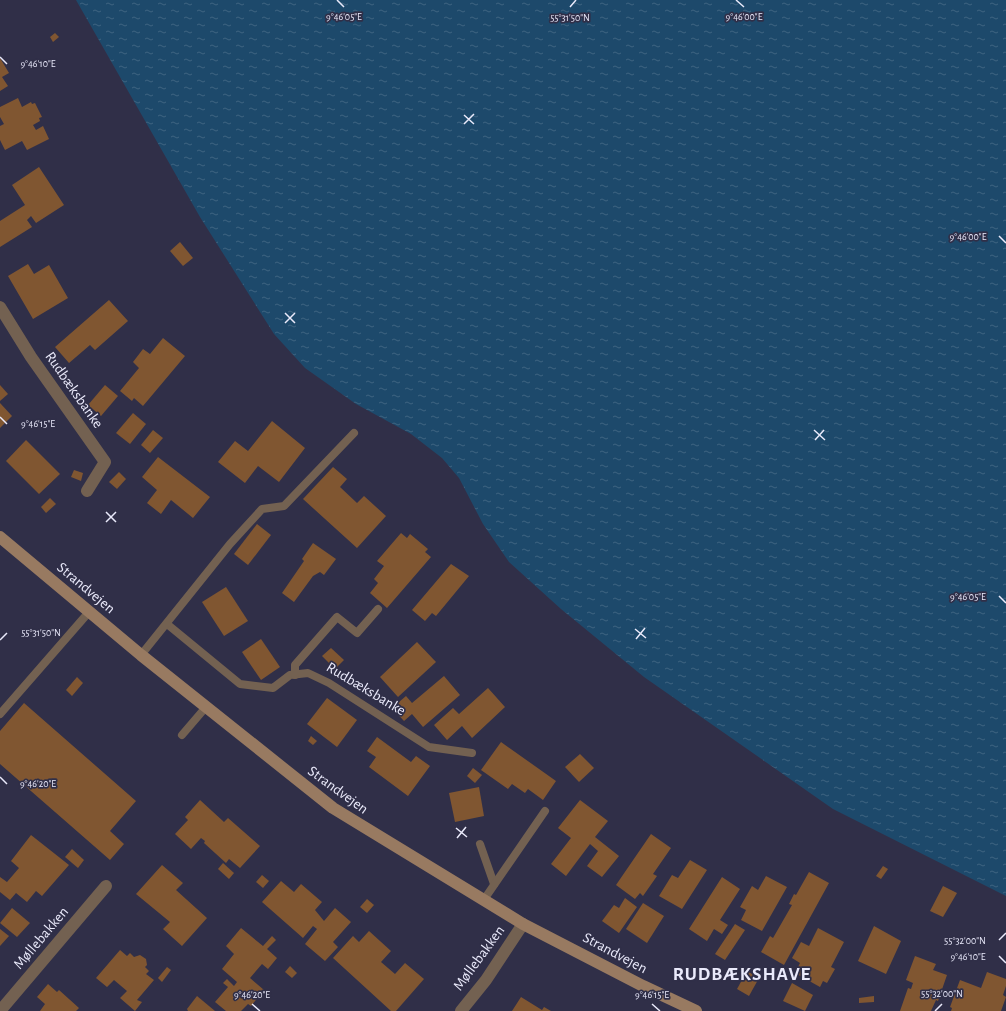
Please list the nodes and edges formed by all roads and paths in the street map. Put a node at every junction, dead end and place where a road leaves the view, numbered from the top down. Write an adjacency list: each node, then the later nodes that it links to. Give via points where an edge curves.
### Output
1 (0, 307): 3 (street, Rudbæksbanke, via 31,357 106,462)
2 (354, 433): 7 (lane, via 284,506 262,509 230,544)
3 (87, 491)
4 (0, 537): 6 (street, Strandvejen)
5 (378, 609): 9 (lane, via 357,634 337,616 295,665)
6 (89, 612): 8 (street, Strandvejen); 11 (lane)
7 (167, 624): 8 (lane); 9 (lane, via 240,684 272,688 290,675)
8 (141, 655): 10 (street, Strandvejen)
9 (295, 675): 13 (lane, Rudbæksbanke, via 308,674 329,683 429,746)
10 (206, 707): 12 (lane); 18 (street, Strandvejen, via 333,808)
11 (0, 714)
12 (182, 735)
13 (472, 753)
14 (545, 811): 16 (lane)
15 (480, 844): 16 (lane)
16 (494, 884): 18 (lane)
17 (106, 886): 20 (street, Møllebakken)
18 (483, 901): 19 (street, Strandvejen)
19 (523, 924): 21 (street, Møllebakken, via 486,980); 22 (street, Strandvejen)
20 (0, 1011)
21 (461, 1011)
22 (696, 1011)

